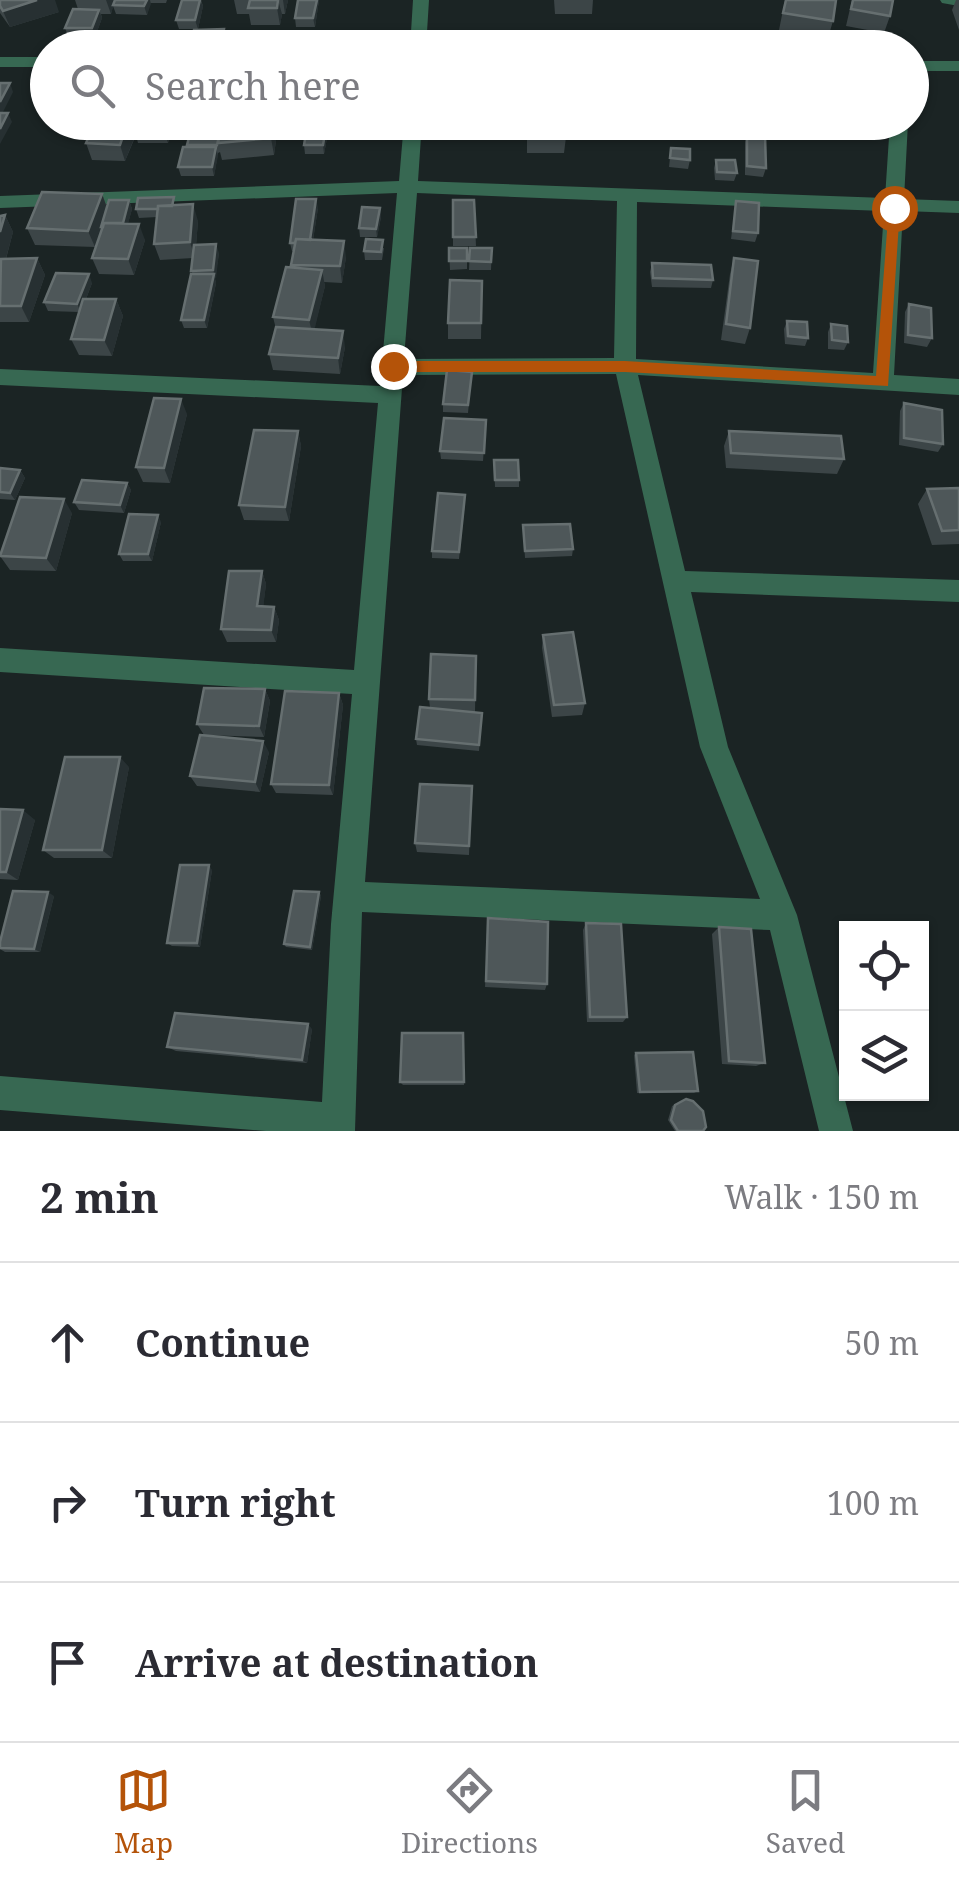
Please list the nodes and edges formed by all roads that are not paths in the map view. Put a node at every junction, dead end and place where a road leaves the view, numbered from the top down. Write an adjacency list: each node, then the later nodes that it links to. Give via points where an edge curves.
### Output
1 (421, 0): 4 (street)
2 (948, 0): 3 (street)
3 (959, 0)
4 (419, 30)
5 (0, 62): 6 (street)
6 (30, 62)
7 (929, 66): 8 (street)
8 (959, 66)
9 (411, 140): 11 (street)
10 (898, 140): 15 (street)
11 (408, 187): 12 (street); 13 (street); 16 (street)
12 (627, 194): 15 (street); 17 (street)
13 (0, 202)
14 (959, 207): 15 (street)
15 (894, 208): 19 (street)
16 (393, 366): 17 (street); 21 (street)
17 (625, 366): 19 (street); 22 (street)
18 (0, 377): 21 (street)
19 (883, 382): 20 (street)
20 (959, 386)
21 (390, 396): 25 (street)
22 (675, 581): 23 (street); 27 (street, via 714,747)
23 (959, 591)
24 (0, 660): 25 (street)
25 (366, 683): 26 (street)
26 (349, 896): 27 (street); 29 (street)
27 (782, 916): 30 (street)
28 (0, 1093): 29 (street)
29 (338, 1125)
30 (836, 1131)

